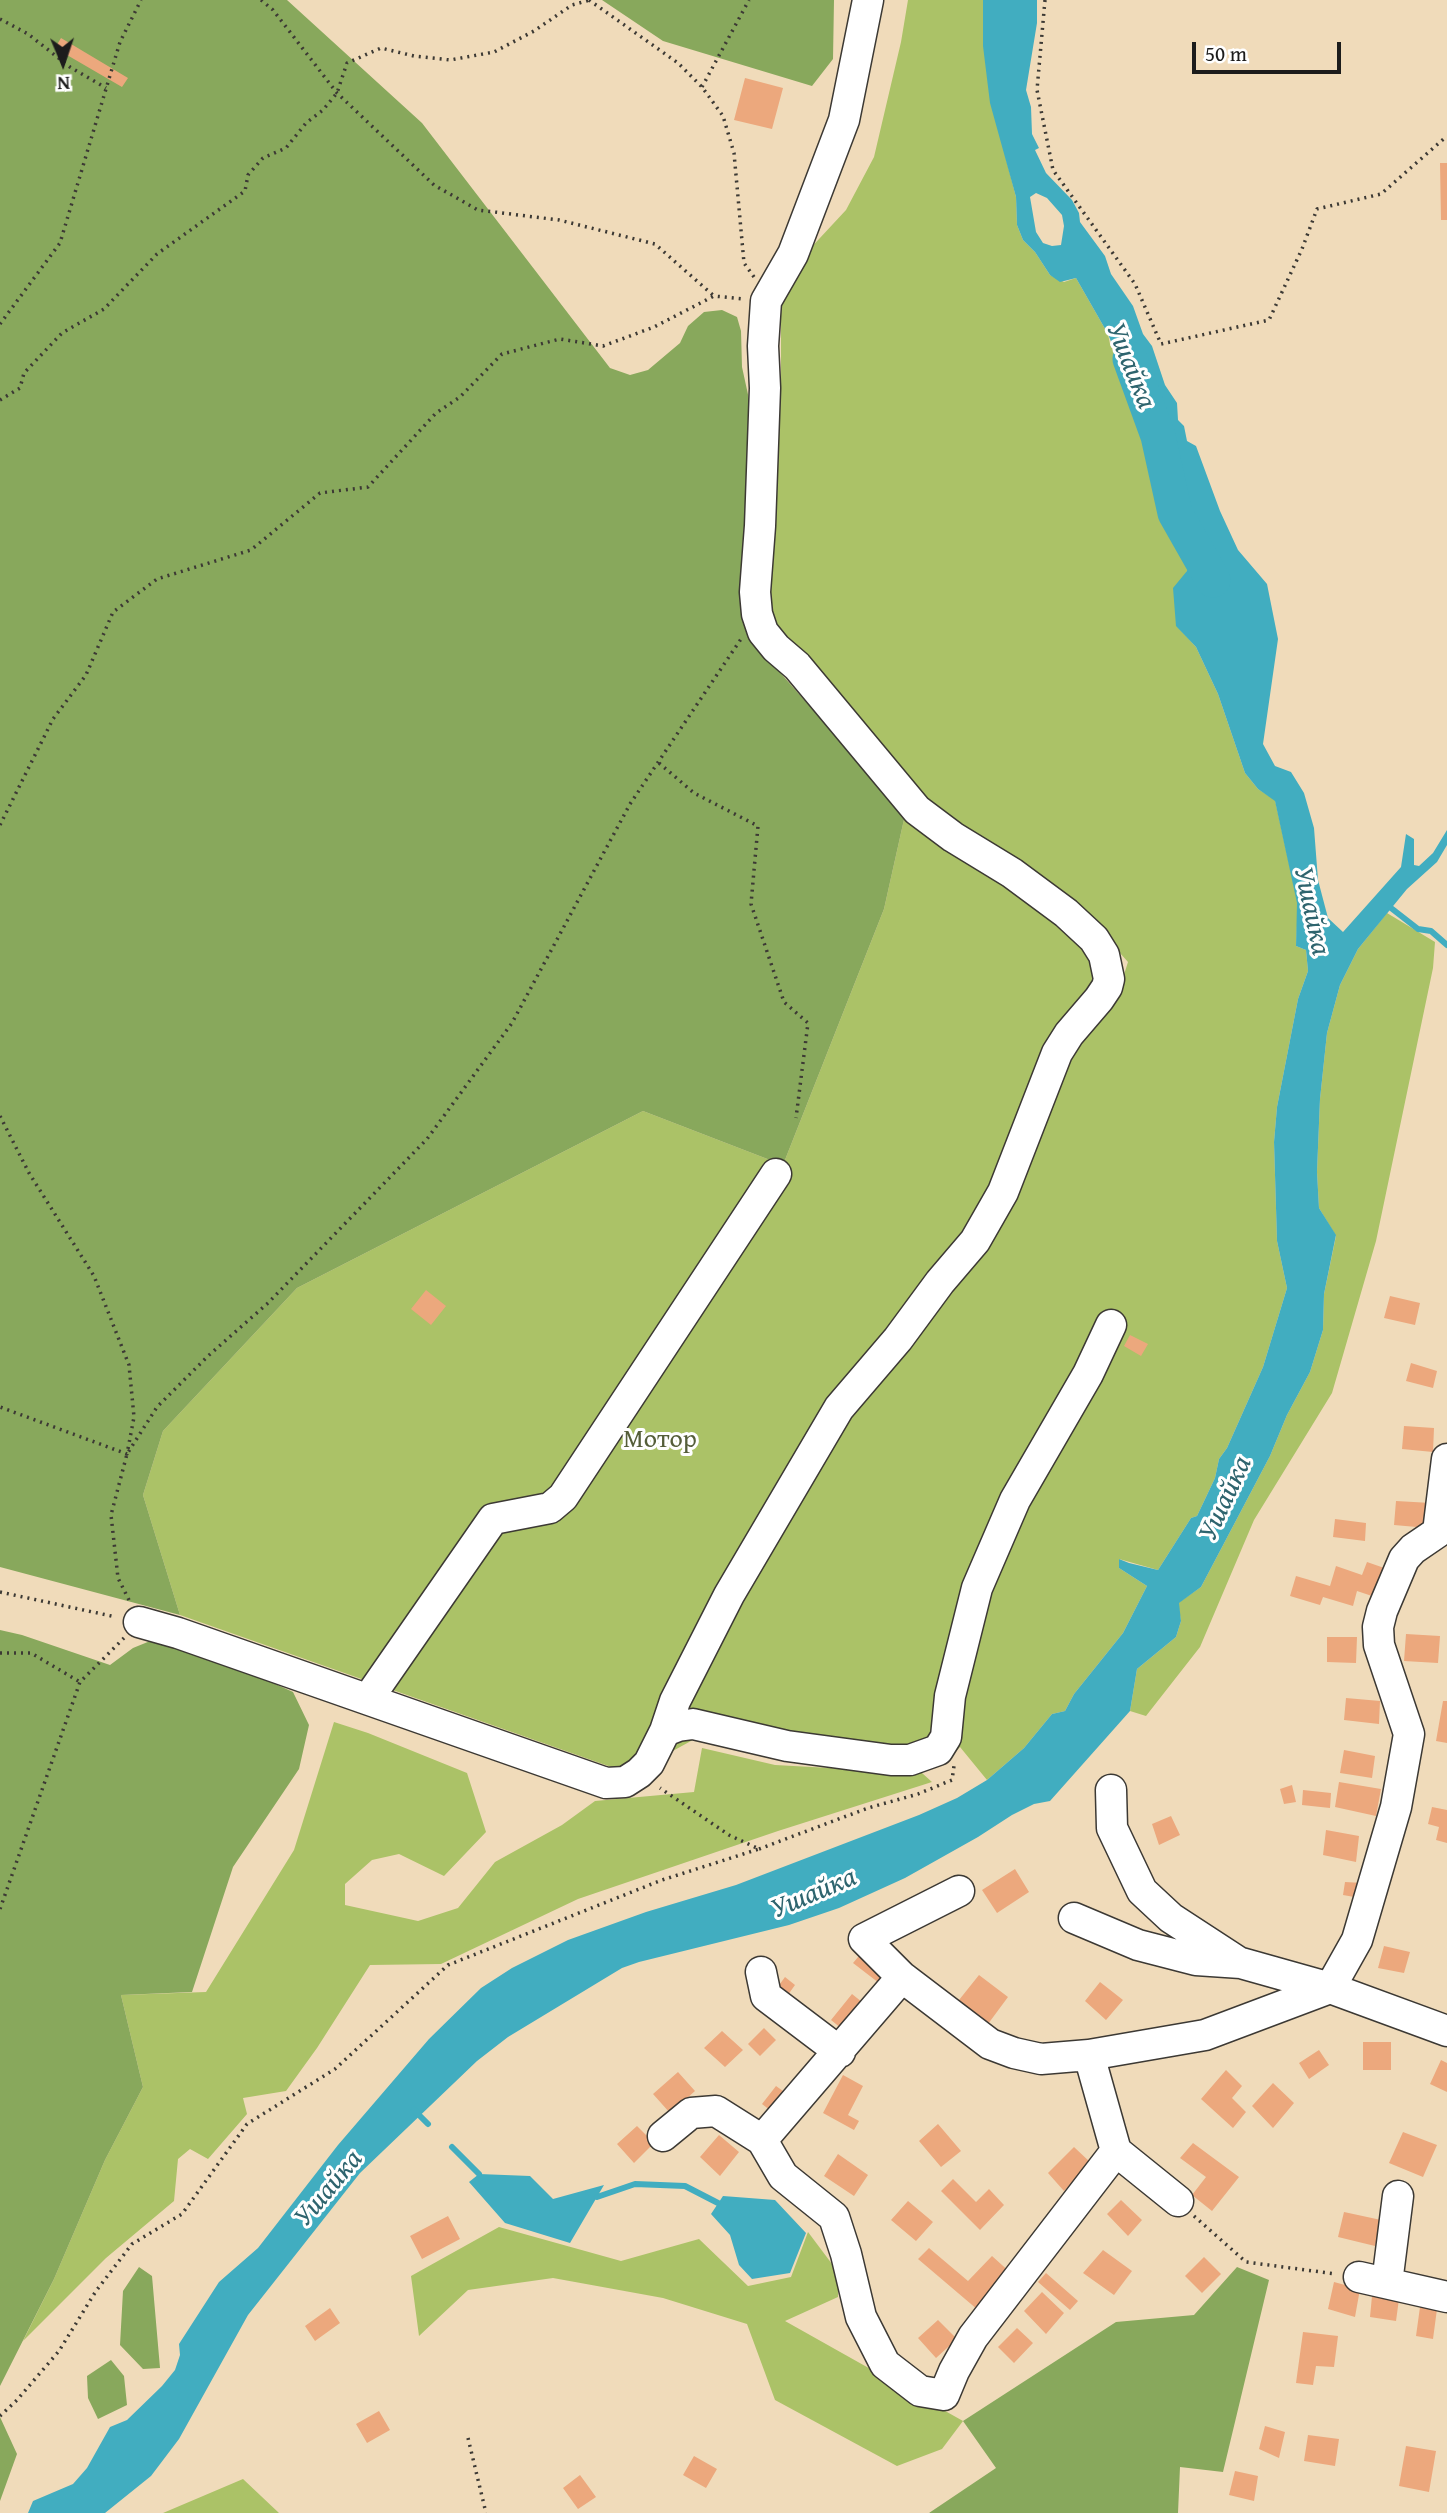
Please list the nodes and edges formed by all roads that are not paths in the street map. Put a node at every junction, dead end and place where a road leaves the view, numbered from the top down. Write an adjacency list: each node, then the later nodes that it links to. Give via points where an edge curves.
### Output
1 (868, 0): 8 (street, via 844,120 793,254 769,294 763,346 757,614 763,632 776,648 797,666 917,810 1066,913 1094,939 1104,955 1108,979 1099,999 1057,1053 1003,1192 975,1241 839,1408 729,1595 675,1701)
2 (776, 1174): 7 (street, via 563,1497 550,1508 493,1519)
3 (1111, 1325): 8 (street, via 1015,1500 977,1588 950,1696 946,1737 938,1750 910,1760 891,1760 788,1746 693,1724)
4 (1447, 1459): 5 (street)
5 (1442, 1541): 15 (street, via 1413,1549 1404,1559 1382,1611 1379,1645 1409,1734 1396,1807 1357,1940)
6 (139, 1622): 7 (street)
7 (368, 1699): 8 (street, via 606,1783 625,1782 639,1773)
8 (665, 1731)
9 (1111, 1790): 12 (street, via 1112,1828 1142,1891 1171,1918)
10 (959, 1891): 14 (street, via 863,1939)
11 (1074, 1918): 12 (street, via 1138,1945 1196,1960)
12 (1241, 1963): 15 (street)
13 (761, 1972): 17 (street, via 766,1996)
14 (902, 1977): 17 (street); 18 (street, via 990,2044 1041,2059)
15 (1330, 1988): 16 (street); 18 (street, via 1205,2035)
16 (1447, 2031)
17 (840, 2052): 20 (street)
18 (1089, 2055): 21 (street)
19 (663, 2136): 20 (street, via 691,2113 716,2111)
20 (762, 2140): 21 (street, via 783,2176 834,2217 861,2317 885,2364 920,2391 944,2395 973,2337)
21 (1116, 2151): 23 (street)
22 (1398, 2196): 24 (street, via 1373,2280)
23 (1178, 2201)
24 (1447, 2297)

